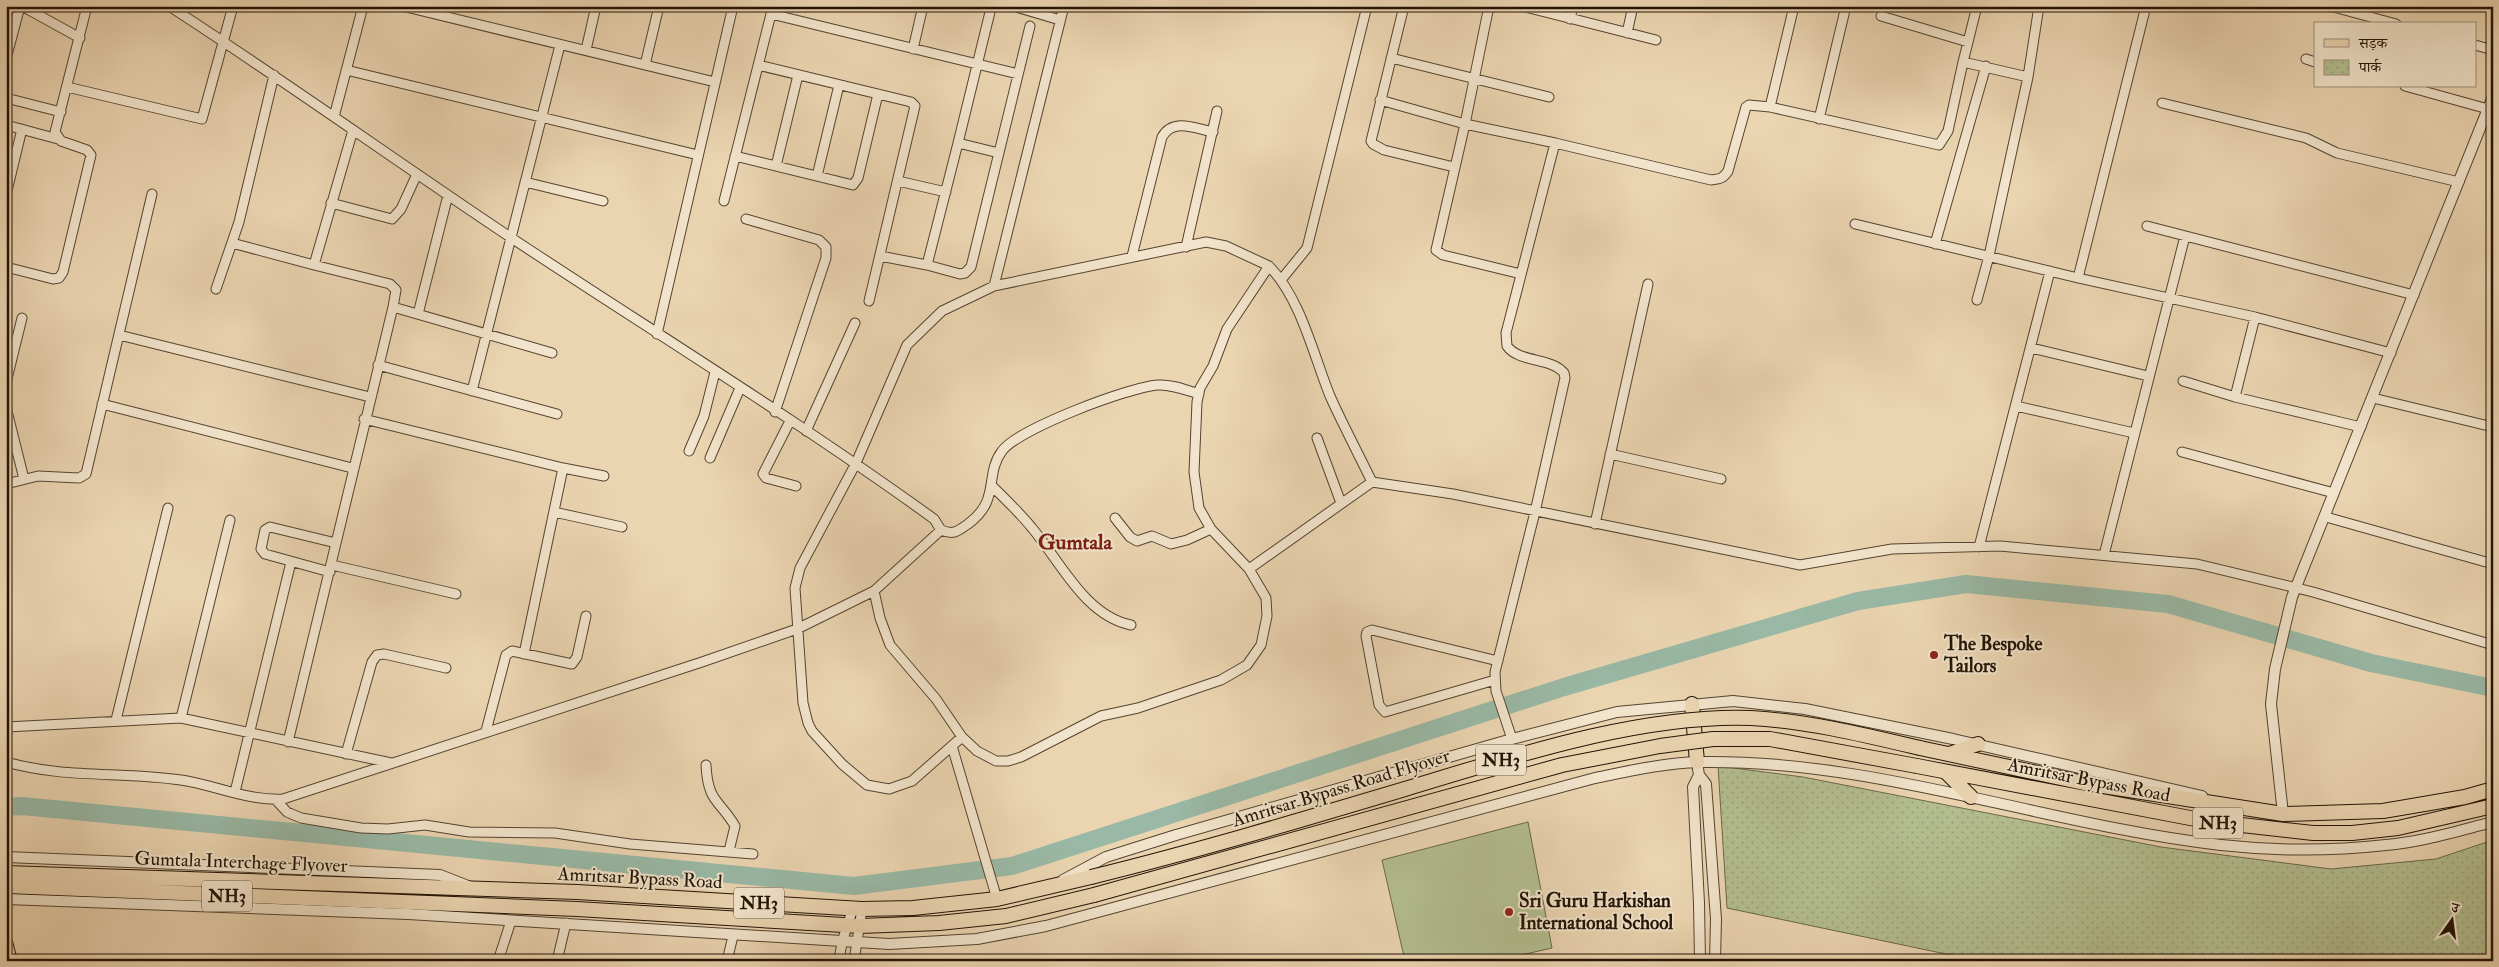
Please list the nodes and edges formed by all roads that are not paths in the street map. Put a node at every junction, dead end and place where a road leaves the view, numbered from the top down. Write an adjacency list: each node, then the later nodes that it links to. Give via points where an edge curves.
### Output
1 (21, 6): 33 (street); 43 (street)
2 (88, 6): 33 (street)
3 (169, 6): 35 (street)
4 (233, 6): 35 (street)
5 (363, 6): 49 (street)
6 (402, 6): 37 (street)
7 (596, 6): 40 (street)
8 (660, 6): 46 (street)
9 (733, 6): 55 (street)
10 (923, 6): 39 (street)
11 (1014, 6): 29 (street)
12 (1064, 6): 29 (street)
13 (1367, 6): 115 (street, via 1306,248)
14 (1404, 6): 42 (street)
15 (1489, 6): 54 (street)
16 (1522, 6): 28 (street)
17 (1573, 6): 28 (street)
18 (1633, 6): 32 (street)
19 (1794, 6): 65 (street)
20 (1846, 6): 71 (street)
21 (1977, 6): 36 (street)
22 (2039, 6): 53 (street)
23 (2146, 6): 114 (street)
24 (2330, 6): 30 (street)
25 (772, 10): 39 (street); 47 (street)
26 (990, 12): 45 (street)
27 (1881, 16): 36 (street)
28 (1570, 19): 32 (street)
29 (1060, 20): 117 (street)
30 (2389, 22)
31 (1030, 26): 51 (street)
32 (1627, 33): 34 (street)
33 (80, 38): 57 (street)
34 (1656, 40)
35 (224, 42): 50 (street); 57 (street, via 202,119)
36 (1968, 42): 44 (street)
37 (560, 45): 40 (street); 69 (street)
38 (2476, 45): 41 (street)
39 (913, 49): 45 (street)
40 (586, 50): 46 (street)
41 (2493, 50)
42 (1391, 58): 54 (street); 63 (street)
43 (6, 59)
44 (1963, 62): 48 (street); 71 (street, via 1948,131 1939,145)
45 (977, 64): 51 (street); 78 (street)
46 (645, 65): 55 (street)
47 (758, 65): 52 (street); 82 (street)
48 (1986, 66): 53 (street); 103 (street)
49 (346, 70): 69 (street); 70 (street)
50 (274, 74): 70 (street); 102 (street)
51 (1018, 74): 80 (street)
52 (798, 75): 56 (street); 83 (street)
53 (2028, 77): 107 (street)
54 (1472, 78): 61 (street); 72 (street)
55 (715, 82): 81 (street)
56 (839, 85): 59 (street); 86 (street)
57 (67, 87): 68 (street)
58 (2412, 88): 66 (street)
59 (878, 94): 86 (street, via 857,181 850,185); 88 (street, via 915,106)
60 (2493, 96): 66 (street)
61 (1549, 97)
62 (6, 98): 68 (street)
63 (1380, 100): 72 (street); 84 (street, via 1373,144 1384,150)
64 (2162, 103): 89 (street, via 2306,138 2338,153)
65 (1770, 107): 71 (street); 79 (street, via 1754,104 1746,107 1728,171 1719,179 1711,180)
66 (2488, 109): 89 (street)
67 (1217, 111): 76 (street)
68 (61, 112): 77 (street, via 55,132)
69 (542, 116): 81 (street); 87 (street)
70 (334, 117): 75 (street)
71 (1819, 119)
72 (1465, 124): 79 (street); 84 (street)
73 (6, 125): 74 (street)
74 (22, 129): 77 (street); 92 (street)
75 (353, 130): 85 (street); 96 (street)
76 (1213, 132): 104 (street); 106 (street, via 1180,125 1166,130)
77 (58, 139): 111 (street, via 87,150 91,155 63,272 60,278 53,280)
78 (958, 143): 80 (street); 90 (street)
79 (1555, 143): 113 (street)
80 (999, 153): 109 (street, via 969,270 960,274)
81 (698, 155): 128 (street)
82 (735, 156): 83 (street); 95 (street)
83 (776, 166): 86 (street)
84 (1454, 167): 113 (street, via 1436,244 1438,253)
85 (417, 174): 93 (street); 96 (street, via 401,209 392,219)
86 (817, 176)
87 (525, 182): 94 (street); 101 (street)
88 (898, 182): 90 (street); 105 (street)
89 (2459, 182): 119 (street)
90 (946, 192): 109 (street)
91 (152, 194): 129 (street)
92 (6, 195)
93 (448, 195): 101 (street); 124 (street)
94 (604, 200)
95 (724, 201)
96 (331, 203): 108 (street)
97 (746, 219): 149 (street, via 819,240 826,247 826,258)
98 (1855, 224): 103 (street)
99 (2147, 226): 100 (street)
100 (2185, 236): 119 (street); 120 (street)
101 (511, 237): 128 (street); 130 (street)
102 (232, 243): 108 (street); 118 (street)
103 (1935, 244): 107 (street)
104 (1186, 247): 106 (street); 110 (street, via 1213,242)
105 (880, 256): 109 (street); 122 (street)
106 (1132, 256): 117 (street)
107 (1989, 256): 112 (street); 121 (street)
108 (314, 265): 123 (street, via 390,284 396,290)
109 (927, 265)
110 (1269, 266): 115 (street); 142 (street, via 1227,329)
111 (6, 267)
112 (2050, 271): 114 (street); 131 (street)
113 (1521, 274): 176 (street, via 1506,333 1507,346 1515,353 1556,367 1565,378)
114 (2078, 278): 120 (street)
115 (1281, 280): 168 (street, via 1334,404)
116 (1648, 284): 160 (street)
117 (994, 286): 162 (street, via 942,310 907,345)
118 (216, 289)
119 (2414, 295): 133 (street)
120 (2169, 298): 125 (street); 137 (street)
121 (1977, 300)
122 (869, 301)
123 (393, 307): 124 (street); 135 (street)
124 (418, 314): 130 (street)
125 (2255, 317): 133 (street); 144 (street)
126 (22, 318): 134 (street)
127 (855, 323): 155 (street)
128 (657, 334): 136 (street)
129 (118, 335): 143 (street); 146 (street)
130 (488, 335): 132 (street); 141 (street)
131 (2032, 348): 137 (street); 147 (street)
132 (552, 353)
133 (2391, 353): 145 (street)
134 (9, 357): 139 (street)
135 (378, 365): 141 (street); 143 (street)
136 (715, 372): 140 (street); 158 (street, via 704,416)
137 (2148, 376): 156 (street)
138 (2183, 381): 144 (street)
139 (6, 383)
140 (740, 388): 149 (street); 161 (street)
141 (472, 391): 150 (street)
142 (1199, 394): 171 (street, via 1166,385 1134,389 1033,430 1018,437 1001,452); 182 (street, via 1196,491 1199,508)
143 (370, 397): 151 (street)
144 (2235, 397): 154 (street)
145 (2373, 398): 153 (street); 154 (street)
146 (102, 404): 163 (street); 166 (street, via 86,474 79,478 47,475)
147 (2016, 406): 156 (street); 185 (street)
148 (6, 407): 166 (street)
149 (775, 412): 152 (street)
150 (557, 414)
151 (364, 419): 163 (street); 164 (street)
152 (790, 421): 155 (street); 170 (street, via 762,474)
153 (2493, 427)
154 (2361, 428): 172 (street)
155 (806, 431): 162 (street)
156 (2134, 433): 186 (street)
157 (1317, 438): 173 (street)
158 (689, 451)
159 (2182, 452): 172 (street)
160 (1610, 454): 167 (street); 180 (street)
161 (710, 458)
162 (856, 463): 183 (street, via 934,519); 196 (street, via 797,577)
163 (352, 468): 184 (street)
164 (563, 468): 165 (street); 175 (street)
165 (604, 476)
166 (24, 479): 169 (street)
167 (1721, 479)
168 (1372, 482): 173 (street); 176 (street, via 1453,494)
169 (6, 484)
170 (796, 486)
171 (992, 487): 183 (street, via 986,504 974,520 958,532); 195 (street, via 1027,521 1076,586 1104,614)
172 (2334, 493): 177 (street)
173 (1341, 503): 190 (street)
174 (168, 508): 204 (street)
175 (554, 512): 181 (street); 198 (street)
176 (1535, 512): 180 (street); 199 (street)
177 (2326, 517): 188 (street); 192 (street)
178 (1115, 518): 182 (street, via 1135,541 1152,536 1165,543 1179,542)
179 (230, 520): 203 (street)
180 (1595, 524): 185 (street, via 1800,565 1892,548)
181 (622, 527)
182 (1211, 529): 190 (street)
183 (941, 530): 191 (street)
184 (336, 543): 187 (street, via 268,527 262,552); 189 (street)
185 (1979, 547): 186 (street)
186 (2104, 555): 192 (street, via 2197,564)
187 (291, 562): 189 (street); 207 (street)
188 (2493, 564)
189 (331, 568): 193 (street); 210 (street)
190 (1249, 569): 208 (street, via 1266,598 1267,616 1261,645 1248,665 1238,673 1138,708 1101,716 1008,761 986,757)
191 (874, 591): 196 (street); 208 (street, via 890,645 936,699)
192 (2294, 592): 197 (street); 226 (street, via 2275,669 2271,704)
193 (456, 594)
194 (586, 616): 198 (street, via 577,657 572,664)
195 (1131, 625)
196 (797, 629): 206 (street); 212 (street, via 803,703 808,723 842,764 867,785 882,789 904,786)
197 (2493, 645)
198 (524, 654): 206 (street, via 512,651 505,657)
199 (1498, 661): 201 (street); 201 (street, via 1372,630 1366,636 1379,705 1385,712)
200 (446, 668): 213 (street, via 377,655 372,662)
201 (1495, 680): 209 (street)
202 (1692, 704): 209 (street, via 1617,712); 211 (street, via 1733,701 1805,709); 218 (highway)
203 (182, 718): 204 (street); 207 (street)
204 (116, 720): 205 (street)
205 (6, 727)
206 (486, 731): 216 (street)
207 (250, 733): 210 (street); 221 (street)
208 (962, 738): 212 (street)
209 (1512, 739): 234 (street, via 1176,834 1106,858)
210 (288, 742): 213 (street)
211 (1978, 744): 214 (highway); 225 (street, via 2180,790)
212 (952, 746): 236 (street)
213 (346, 754): 216 (street)
214 (1948, 754): 225 (highway, Amritsar Bypass Road / NH3, via 2084,783); 234 (highway, Amritsar Bypass Road Flyover / NH3, bridge, via 1846,732 1752,718 1649,726 1519,754 1198,850)
215 (6, 762): 221 (street, via 58,773 183,780)
216 (391, 763): 223 (street, via 292,797)
217 (706, 765): 228 (street, via 713,799 735,826)
218 (1698, 768): 222 (street, via 1768,765 1840,773); 246 (street, via 1595,778 1270,867 1011,933 927,944); 253 (street, via 1693,787); 254 (street, via 1706,784 1716,918)
219 (1946, 772): 222 (highway); 224 (highway, Amritsar Bypass Road / NH3, via 2206,821 2313,833 2398,828); 238 (highway, Amritsar Bypass Road Flyover / NH3, bridge, via 1770,739 1713,739 1660,746 1562,765)
220 (2493, 789): 226 (highway, Amritsar Bypass Road / NH3, via 2448,801 2383,812)
221 (235, 792): 223 (street)
222 (1971, 797): 227 (street, via 2153,835 2223,845 2282,848 2386,846)
223 (274, 799): 228 (street, via 283,809 301,818 361,828 426,825 469,832 555,834 630,844)
224 (2493, 806)
225 (2248, 810): 226 (highway, Amritsar Bypass Road / NH3)
226 (2283, 814)
227 (2493, 822)
228 (729, 851): 229 (street)
229 (753, 854)
230 (6, 857): 233 (street, via 440,874)
231 (6, 873): 233 (highway, Gumtala Interchage Flyover / NH3)
232 (6, 886): 239 (highway, Gumtala Interchage Flyover / NH3, via 448,905)
233 (474, 889): 237 (highway, Amritsar Bypass Road / NH3)
234 (1042, 890): 236 (highway, Amritsar Bypass Road / NH3)
235 (6, 898): 239 (street)
236 (996, 900): 237 (highway, Amritsar Bypass Road / NH3, via 913,908)
237 (858, 908): 242 (street); 242 (street)
238 (1045, 908): 242 (highway, Amritsar Bypass Road / NH3, via 972,920)
239 (484, 913): 240 (street); 242 (highway, Amritsar Bypass Road / NH3, via 577,909)
240 (511, 921): 241 (street); 248 (street)
241 (566, 923): 243 (street); 249 (street)
242 (854, 925): 245 (street); 246 (street)
243 (733, 936): 245 (street); 250 (street)
244 (6, 942): 247 (main road)
245 (842, 942): 246 (street); 251 (street)
246 (857, 943): 252 (street)
247 (11, 961)
248 (498, 961)
249 (557, 961)
250 (727, 961)
251 (839, 961)
252 (854, 961)
253 (1700, 961)
254 (1715, 961)

